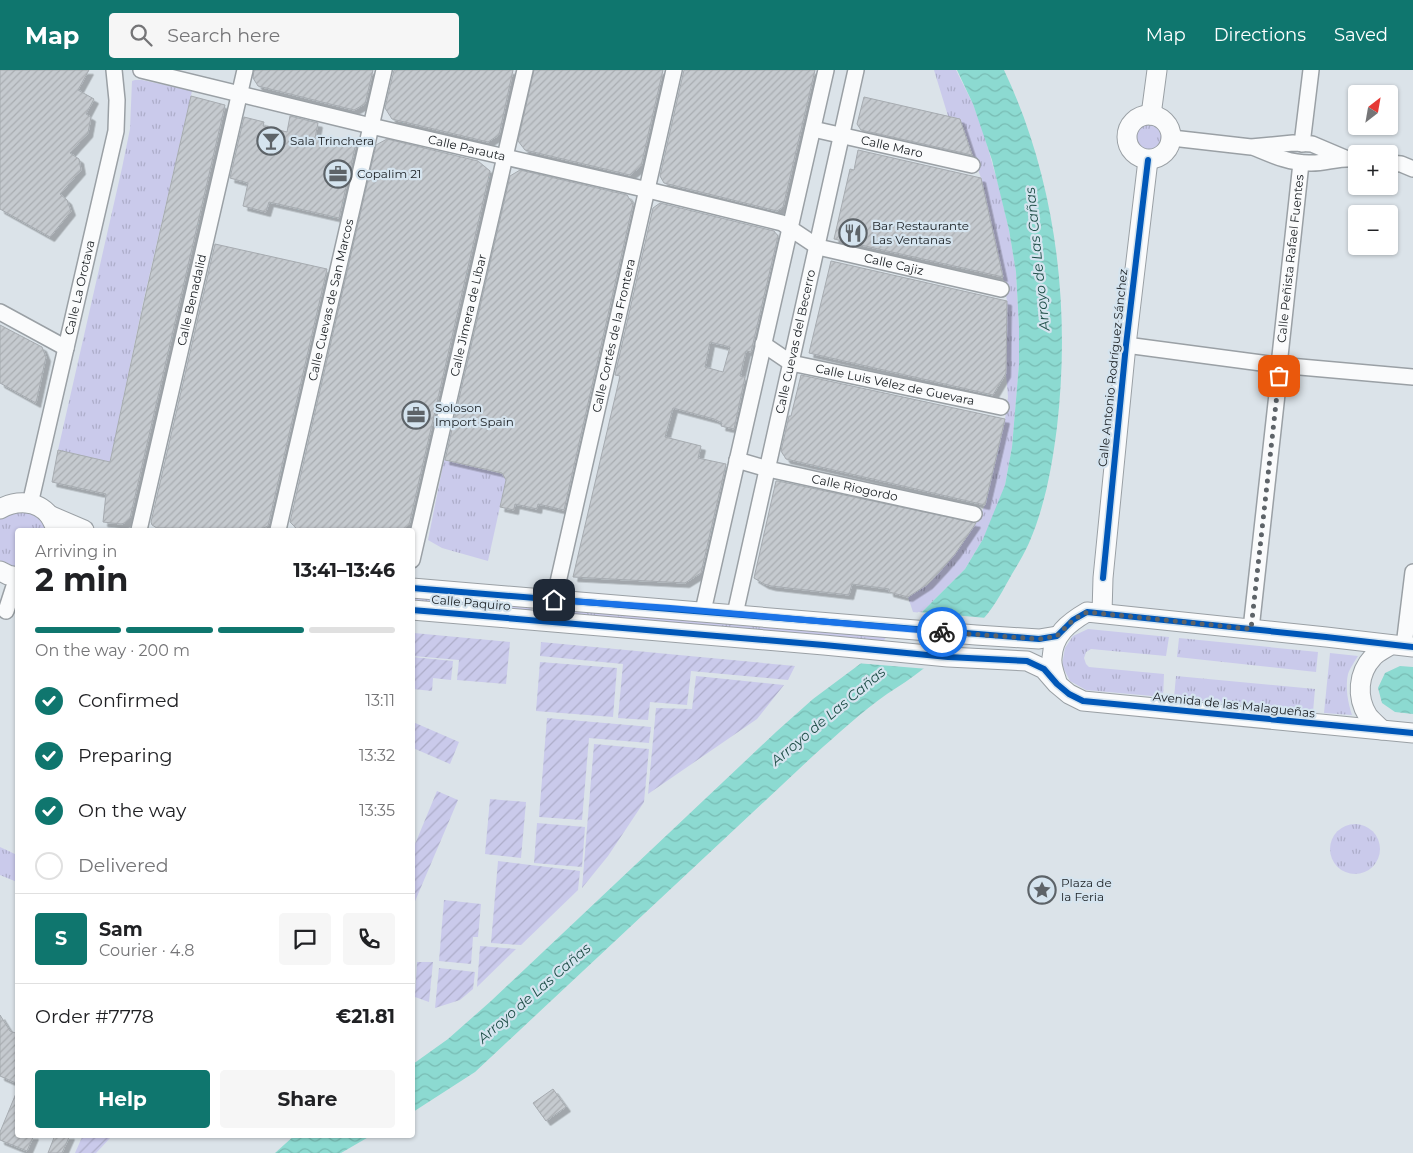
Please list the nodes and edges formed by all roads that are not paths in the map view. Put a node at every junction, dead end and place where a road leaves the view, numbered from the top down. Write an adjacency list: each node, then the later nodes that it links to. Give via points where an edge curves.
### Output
1 (114, 70): 32 (street, Calle La Orotava, via 118,100 116,131)
2 (141, 70): 11 (street, Calle Parauta)
3 (245, 70): 11 (street, Calle Benadalid)
4 (384, 70): 13 (street, Calle Cuevas de San Marcos)
5 (525, 70): 19 (street, Calle Jimera de Líbar)
6 (674, 70): 25 (street, Calle Cortés de la Frontera)
7 (826, 70): 14 (street)
8 (856, 70): 15 (street, Calle Cuevas del Becerro)
9 (1157, 70): 12 (main road)
10 (1311, 70): 17 (street)
11 (239, 94): 13 (street, Calle Parauta); 44 (street, Calle Benadalid)
12 (1152, 115): 16 (main road, via 1165,122); 22 (main road, via 1136,118 1126,136 1132,152)
13 (372, 126): 19 (street, Calle Parauta); 45 (street, Calle Cuevas de San Marcos)
14 (813, 129): 15 (street, Calle Maro); 26 (street)
15 (842, 136): 24 (street, Calle Maro); 27 (street, Calle Cuevas del Becerro)
16 (1172, 138): 18 (street); 22 (main road, via 1167,152)
17 (1302, 144): 18 (street); 20 (street, via 1312,144)
18 (1251, 147): 23 (street)
19 (504, 156): 25 (street, Calle Parauta); 46 (street, Calle Jimera de Líbar)
20 (1348, 158)
21 (1348, 159): 23 (street)
22 (1148, 160): 31 (main road, Calle Antonio Rodríguez Sánchez)
23 (1301, 163): 34 (street, Calle Peñista Rafael Fuentes)
24 (972, 165)
25 (648, 190): 26 (street, Calle Parauta, via 782,223); 52 (street, Calle Cortés de la Frontera)
26 (790, 228): 27 (street, Calle Cajiz); 30 (street)
27 (818, 247): 28 (street, Calle Cajiz); 33 (street, Calle Cuevas del Becerro)
28 (1001, 289)
29 (0, 312): 32 (street)
30 (763, 344): 33 (street, Calle Luis Vélez de Guevara); 37 (street)
31 (1126, 345): 34 (street); 56 (main road, Calle Antonio Rodríguez Sánchez)
32 (66, 348): 40 (street, Calle La Orotava)
33 (791, 363): 36 (street, Calle Luis Vélez de Guevara); 38 (street, Calle Cuevas del Becerro)
34 (1279, 365): 35 (street); 58 (street, Calle Peñista Rafael Fuentes)
35 (1413, 377)
36 (1001, 407)
37 (737, 460): 38 (street, Calle Riogordo); 55 (street)
38 (768, 469): 41 (street, Calle Riogordo); 57 (street, Calle Cuevas del Becerro)
39 (3, 504): 40 (main road)
40 (30, 504): 42 (main road, via 40,508)
41 (974, 514)
42 (53, 522): 43 (main road)
43 (76, 528)
44 (139, 528)
45 (278, 528)
46 (415, 547)
47 (0, 571): 49 (main road)
48 (1413, 572): 60 (street)
49 (15, 577)
50 (15, 583): 54 (street)
51 (415, 588): 52 (main road, Calle Paquiro)
52 (554, 600): 55 (main road, Calle Paquiro)
53 (415, 610): 61 (main road, Calle Paquiro, via 948,657 1027,661 1044,669)
54 (6, 611)
55 (704, 611): 57 (main road, Calle Paquiro)
56 (1102, 613): 58 (main road); 59 (main road, via 1087,612)
57 (735, 614): 59 (main road, Calle Paquiro, via 976,635 1040,639)
58 (1251, 629): 60 (main road)
59 (1057, 636): 61 (main road, via 1051,660)
60 (1402, 646): 62 (main road, via 1374,656 1360,684 1361,701 1369,717)
61 (1057, 684): 62 (main road, Avenida de las Malagueñas, via 1083,701)
62 (1382, 730): 63 (main road, Avenida de las Malagueñas)
63 (1413, 733)

